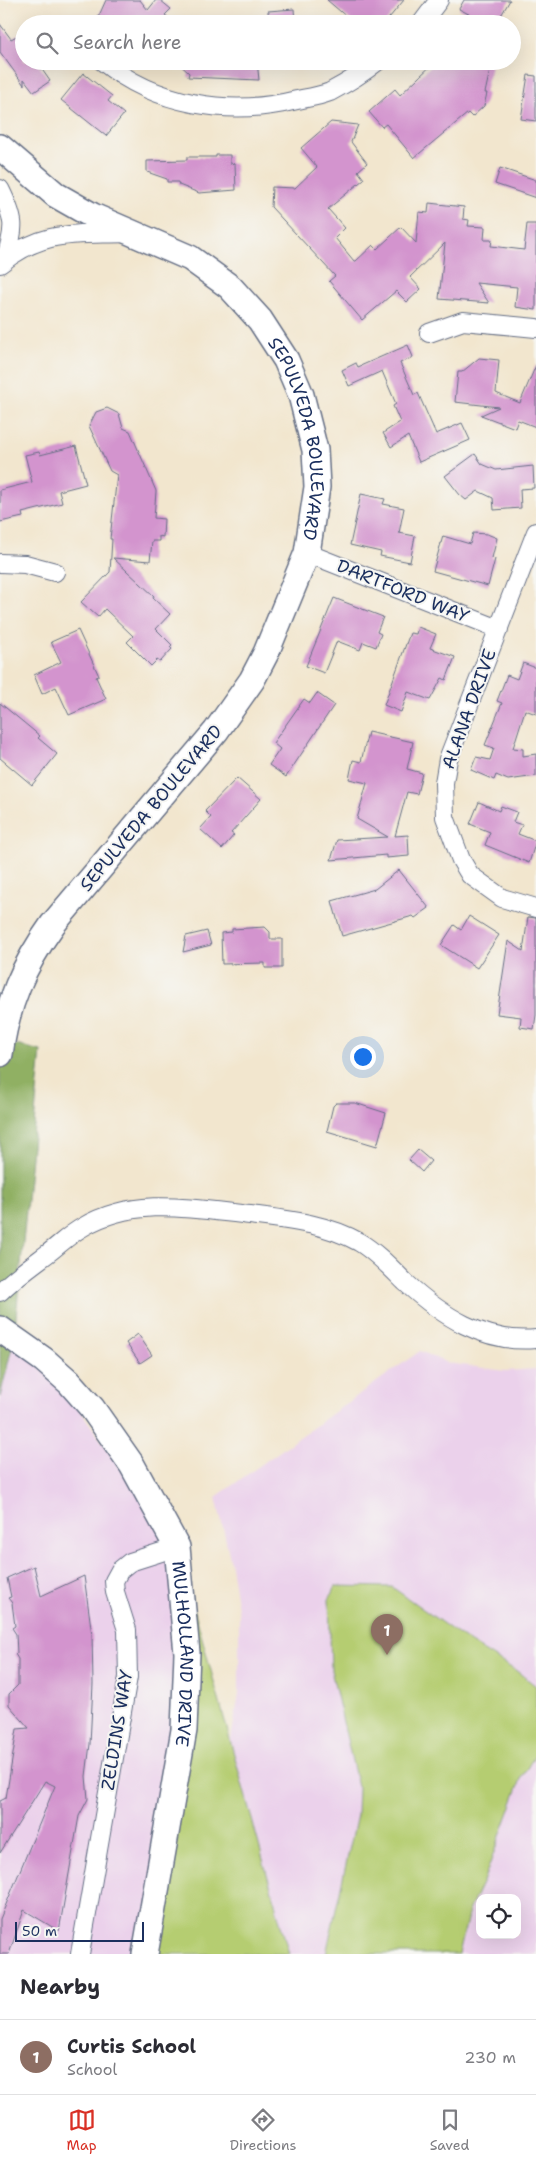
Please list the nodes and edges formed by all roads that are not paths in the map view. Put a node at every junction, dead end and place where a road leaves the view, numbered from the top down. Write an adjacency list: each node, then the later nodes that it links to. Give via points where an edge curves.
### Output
1 (438, 0): 2 (street)
2 (427, 15)
3 (113, 70): 4 (street, via 149,91 180,102 253,108 328,92)
4 (363, 70)
5 (0, 147): 7 (main road, SEPULVEDA BOULEVARD, via 56,195)
6 (0, 189): 8 (street, via 13,215 13,230)
7 (132, 233): 8 (street, via 47,237); 12 (main road, SEPULVEDA BOULEVARD, via 190,258 230,287 260,320 286,360 301,395 315,450 317,487)
8 (2, 262)
9 (536, 328): 10 (street, via 463,321)
10 (429, 333)
11 (536, 532): 15 (street, ALANA DRIVE)
12 (307, 553): 15 (street, DARTFORD WAY); 17 (main road, SEPULVEDA BOULEVARD, via 266,653 235,706 37,946 16,988)
13 (0, 563): 14 (street, via 25,564)
14 (55, 572)
15 (499, 629): 16 (street, ALANA DRIVE, via 448,759 444,782 445,817 461,860 470,874 502,898)
16 (536, 908)
17 (0, 1054)
18 (0, 1292): 20 (street, via 84,1226 134,1208 183,1208 295,1221 340,1233 361,1244 418,1294 461,1324 505,1338)
19 (0, 1329): 21 (main road, MULHOLLAND DRIVE, via 44,1360 92,1408 132,1465)
20 (536, 1339)
21 (177, 1547): 22 (street, ZELDINS WAY, via 130,1562 114,1581 114,1592 127,1630 128,1677); 23 (main road, MULHOLLAND DRIVE, via 187,1653 184,1730)
22 (80, 1954)
23 (145, 1954)

